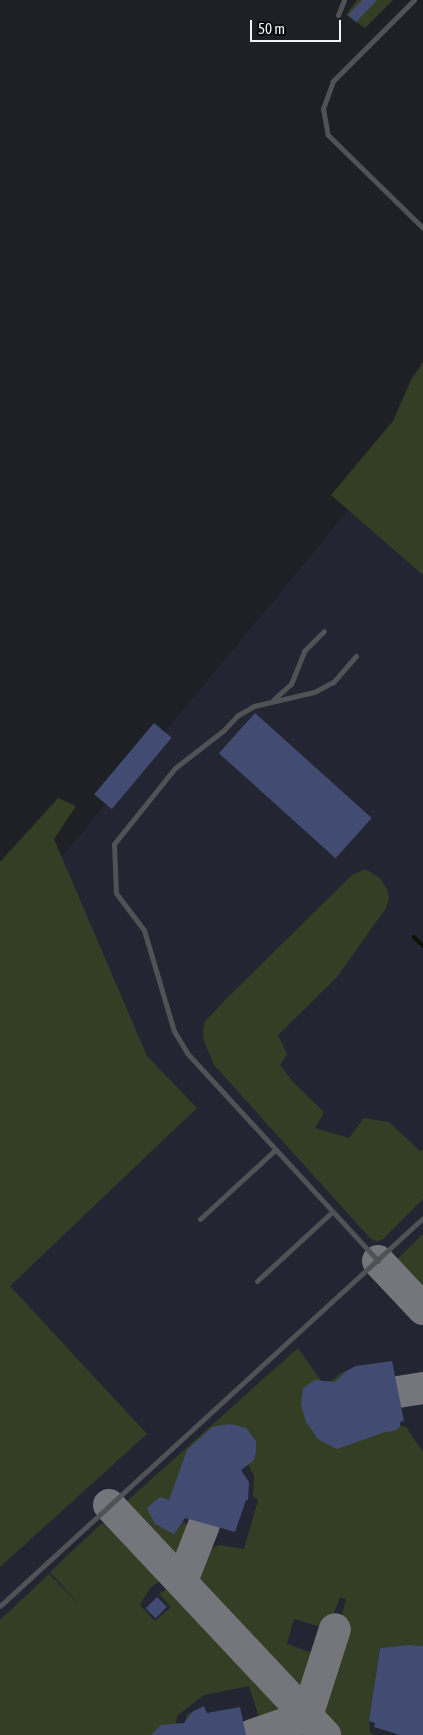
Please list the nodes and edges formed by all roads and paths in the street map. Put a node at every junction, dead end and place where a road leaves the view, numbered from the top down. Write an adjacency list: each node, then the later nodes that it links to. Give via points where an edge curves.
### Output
1 (344, 0): 3 (lane)
2 (414, 0): 4 (lane, via 334,81 322,108 328,135)
3 (338, 15)
4 (423, 228)
5 (324, 631): 7 (lane, via 304,650 291,684)
6 (356, 656): 7 (lane, via 333,682 314,692)
7 (270, 702): 8 (lane, via 254,706 237,716 175,768 114,844 116,893 144,930 174,1031 187,1053)
8 (275, 1150): 9 (lane); 11 (lane)
9 (332, 1212): 12 (lane); 13 (lane)
10 (423, 1218): 12 (lane)
11 (200, 1219)
12 (378, 1261): 14 (lane)
13 (258, 1281)
14 (0, 1606)

